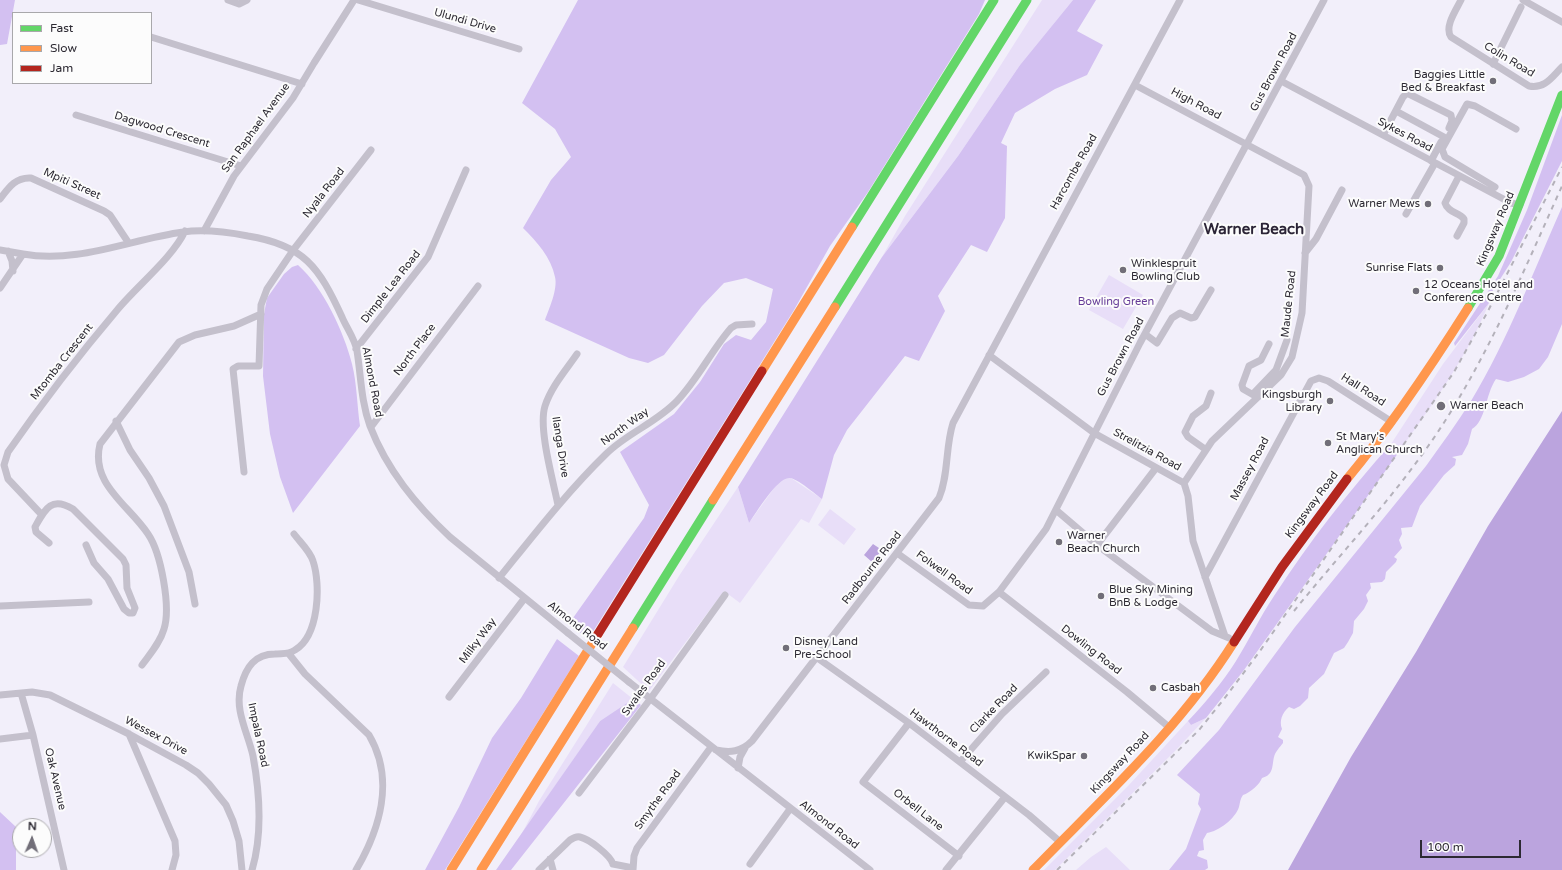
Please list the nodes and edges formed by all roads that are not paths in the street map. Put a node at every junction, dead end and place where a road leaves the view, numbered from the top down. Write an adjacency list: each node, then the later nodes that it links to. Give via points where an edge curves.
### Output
1 (228, 0): 2 (street, via 239,4)
2 (247, 0)
3 (354, 0): 17 (street, San Raphael Avenue)
4 (358, 0): 13 (street, Ulundi Drive)
5 (994, 0): 119 (main road)
6 (1027, 0): 120 (main road)
7 (1180, 0): 18 (street, Harcombe Road)
8 (1324, 0): 16 (street, Gus Brown Road)
9 (1461, 0): 14 (street, Colin Road, via 1449,34)
10 (1522, 4): 11 (street); 14 (street)
11 (1562, 22)
12 (152, 37): 17 (street)
13 (519, 49)
14 (1493, 64): 15 (street, Colin Road, via 1523,83 1539,87 1546,84)
15 (1562, 67)
16 (1281, 81): 23 (street, Sykes Road); 25 (street, Gus Brown Road)
17 (302, 84): 29 (street, San Raphael Avenue)
18 (1135, 85): 25 (street, High Road); 57 (street, Harcombe Road)
19 (1562, 95): 35 (main road, Kingsway Road)
20 (1396, 111): 23 (street); 24 (street); 24 (street, via 1407,93 1441,110 1452,118)
21 (76, 116): 29 (street, Dagwood Crescent)
22 (1516, 129): 28 (street, via 1467,104 1442,149 1445,157)
23 (1383, 135): 27 (street, Sykes Road)
24 (1444, 137): 27 (street)
25 (1246, 144): 44 (street, Maude Road, via 1304,175 1307,180 1309,186); 52 (street, Gus Brown Road)
26 (371, 150): 42 (street, Nyala Road)
27 (1433, 162): 31 (street, Sykes Road); 36 (street)
28 (1457, 164): 31 (street); 32 (street)
29 (241, 166): 38 (street, San Raphael Avenue)
30 (466, 170): 55 (street, Dimple Lea Road, via 428,257)
31 (1456, 174): 35 (street, Sykes Road, via 1511,203); 39 (street, via 1445,203 1450,211 1464,219)
32 (1495, 187)
33 (1342, 190): 44 (street, via 1316,239)
34 (0, 199): 40 (street, Mpiti Street, via 17,180 31,178 104,211 110,215)
35 (1520, 205): 62 (main road, Kingsway Road, via 1506,242 1489,275 1436,359)
36 (1406, 214)
37 (185, 231): 38 (street, Almond Road); 40 (street, Almond Road); 71 (street, Mtomba Crescent, via 173,250 118,308 8,452 4,465 8,479)
38 (204, 231): 42 (street, Almond Road, via 277,242)
39 (1457, 236)
40 (128, 242): 45 (street, Almond Road, via 75,255 49,257)
41 (0, 250): 43 (street, Almond Road)
42 (294, 250): 50 (street, via 267,288 262,300); 55 (street, Almond Road, via 307,260 324,282)
43 (8, 251): 45 (street, Almond Road); 46 (street)
44 (1305, 252): 60 (street, Maude Road, via 1302,313 1292,357 1281,375)
45 (24, 254): 46 (street)
46 (13, 271): 48 (street)
47 (478, 286): 63 (street, North Place)
48 (0, 288)
49 (1211, 290): 52 (street, via 1195,317 1180,313 1174,315 1157,343)
50 (261, 314): 61 (street, via 234,326 195,335 179,342); 67 (street, via 259,366 234,367 232,372)
51 (752, 324): 69 (street, North Way, via 736,325 731,328 691,386 676,403 607,453)
52 (1145, 334): 64 (street, Gus Brown Road)
53 (1287, 340): 60 (street, via 1276,370)
54 (1269, 344): 60 (street, via 1261,360 1249,366 1242,385 1243,389)
55 (356, 349): 63 (street, Almond Road, via 362,399)
56 (577, 354): 69 (street, Ilanga Drive, via 550,394 543,415)
57 (989, 355): 64 (street, Strelitzia Road); 76 (street, Radbourne Road, via 953,423 949,436 945,479 939,498)
58 (1322, 378): 62 (street, Hall Road); 77 (street, Massey Road, via 1315,379 1308,386)
59 (1211, 393): 65 (street, via 1206,406 1193,416 1185,432)
60 (1255, 396): 65 (street, Maude Road)
61 (116, 421): 83 (street, via 130,450 164,506 189,572); 90 (street, via 100,444 100,474 107,486 151,538 160,566 166,608 162,635)
62 (1392, 422): 87 (main road, Kingsway Road, via 1331,498 1268,586)
63 (370, 427): 78 (street, Almond Road, via 389,465 433,521)
64 (1094, 433): 66 (street, Strelitzia Road); 70 (street, Gus Brown Road)
65 (1205, 450): 68 (street, Maude Road)
66 (1156, 468): 68 (street, Strelitzia Road); 75 (street)
67 (244, 472)
68 (1184, 483): 77 (street, Strelitzia Road, via 1193,541)
69 (558, 505): 78 (street, North Way)
70 (1056, 510): 75 (street); 79 (street, Gus Brown Road, via 1046,529)
71 (41, 514): 73 (street, via 35,530); 74 (street, via 52,505 65,504 120,555 126,565 127,588 135,608 133,612 124,609 112,584 94,564)
72 (294, 534): 88 (street, via 313,560 318,594 308,637 297,650)
73 (49, 543)
74 (86, 545)
75 (1097, 545): 86 (street, via 1212,631)
76 (897, 553): 85 (street, Folwell Road, via 963,602); 89 (street, Radbourne Road)
77 (1205, 577): 86 (street, Strelitzia Road)
78 (499, 578): 81 (street, Almond Road)
79 (998, 592): 85 (street, Gus Brown Road, via 988,604); 97 (street, Dowling Road)
80 (725, 594): 95 (street, Swales Road)
81 (524, 599): 94 (street, Milky Way); 95 (street, Almond Road, bridge)
82 (89, 602): 84 (street)
83 (195, 604)
84 (0, 606)
85 (979, 607)
86 (1225, 636): 87 (street)
87 (1235, 642): 97 (main road, Kingsway Road, via 1212,677)
88 (289, 654): 117 (street, Impala Road, via 264,654 256,658 248,666 240,687 240,710 253,756 260,812 258,844); 118 (street, via 305,674 369,735 376,746 383,775 382,804 366,852)
89 (816, 657): 96 (street, Hawthorne Road); 101 (street, Radbourne Road)
90 (142, 665)
91 (1046, 672): 103 (street, Clarke Road, via 1002,714)
92 (21, 693): 93 (street, Wessex Drive); 98 (street, Wessex Drive, via 36,692 50,695); 99 (street, Oak Avenue)
93 (0, 695)
94 (450, 697)
95 (651, 698): 102 (street, Almond Road); 105 (street, Swales Road)
96 (909, 723): 103 (street, Hawthorne Road); 109 (street, Orbell Lane, via 863,782)
97 (1170, 728): 108 (main road, Kingsway Road)
98 (129, 734): 115 (street, via 175,841 176,855); 116 (street, Wessex Drive, via 186,765 209,784 226,805 233,821)
99 (34, 735): 100 (street); 114 (street, Oak Avenue)
100 (0, 739)
101 (747, 746): 102 (street, via 734,752); 104 (street, via 740,757)
102 (713, 748): 104 (street, Almond Road); 113 (street, Smythe Road, via 637,848)
103 (960, 762): 106 (street, Hawthorne Road)
104 (738, 768): 107 (street, Almond Road)
105 (580, 793)
106 (1005, 797): 108 (street, Hawthorne Road); 109 (street)
107 (790, 808): 111 (street); 123 (street, Almond Road)
108 (1059, 841): 125 (main road, Kingsway Road)
109 (959, 856): 124 (street)
110 (550, 859): 112 (street, via 570,840 579,837 608,856); 121 (street); 122 (street)
111 (750, 864)
112 (610, 867): 113 (street)
113 (633, 869)
114 (64, 870)
115 (172, 870)
116 (242, 870)
117 (252, 870)
118 (356, 870)
119 (451, 870)
120 (481, 870)
121 (539, 870)
122 (553, 870)
123 (870, 870)
124 (946, 870)
125 (1033, 870)

